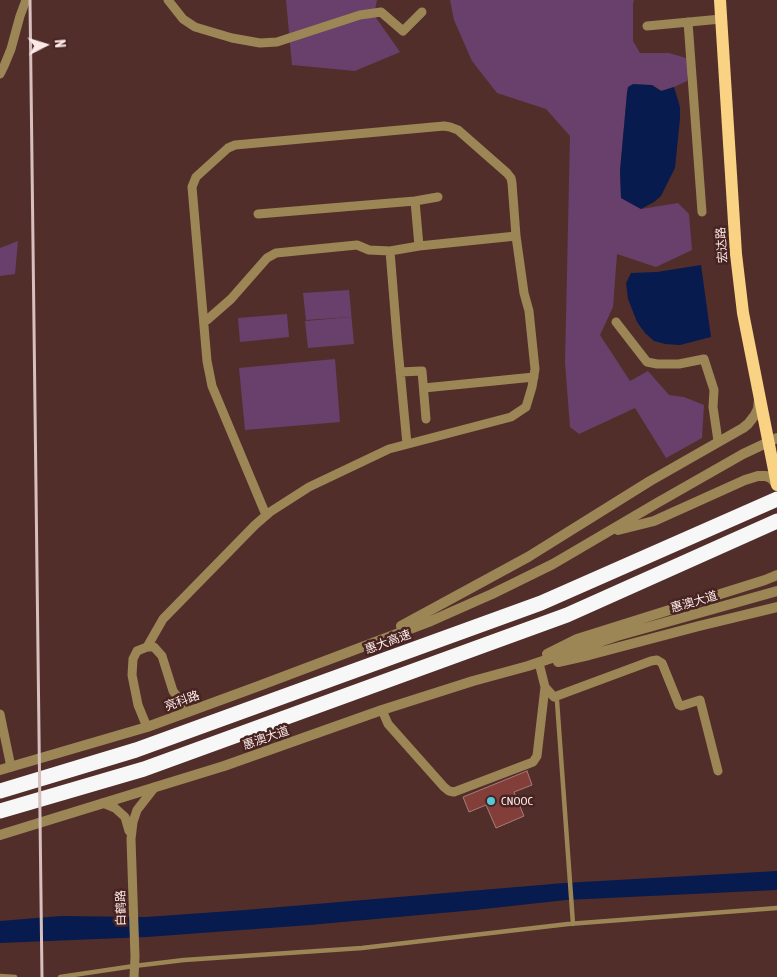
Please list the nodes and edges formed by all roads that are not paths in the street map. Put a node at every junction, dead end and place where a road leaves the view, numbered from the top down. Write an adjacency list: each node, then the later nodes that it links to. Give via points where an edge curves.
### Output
1 (26, 0): 7 (street)
2 (168, 0): 4 (street, via 183,19 195,27 260,43 277,42 360,15 381,12 403,31)
3 (722, 7): 5 (street); 20 (main road, 宏达路, via 736,254 742,313)
4 (422, 12)
5 (688, 22): 6 (street); 10 (street)
6 (647, 26)
7 (0, 74)
8 (438, 198): 9 (street)
9 (415, 200): 11 (street); 13 (street)
10 (702, 212)
11 (258, 214)
12 (516, 236): 13 (street); 15 (street, via 511,178 458,130 450,127 235,145 196,178 192,187); 18 (street, via 529,311)
13 (419, 246): 14 (street)
14 (390, 250): 15 (street, via 369,250 357,246 276,253 267,258 231,299); 17 (street)
15 (204, 320): 27 (street, via 212,386)
16 (616, 322): 23 (street, via 646,362 679,364 704,359 714,390)
17 (400, 372): 19 (street, via 422,371); 24 (street)
18 (534, 377): 19 (street); 24 (street, via 526,407 511,417)
19 (424, 388): 21 (street)
20 (759, 390): 23 (street, via 758,409 752,420); 25 (main road, 宏达路)
21 (426, 419)
22 (777, 438): 29 (street, via 657,502)
23 (718, 441): 33 (street, via 528,557)
24 (408, 444): 27 (street, via 389,449 308,487)
25 (777, 485): 29 (street, via 771,478 758,476 654,521)
26 (777, 499): 46 (highway, 惠大高速, via 541,603 136,750)
27 (266, 516): 34 (street, via 163,619)
28 (774, 522): 48 (highway, via 567,615 144,769)
29 (607, 533): 33 (street, via 492,594)
30 (777, 575): 35 (street, via 577,639 547,654)
31 (777, 591): 35 (street, 惠澳大道, via 617,636)
32 (777, 607): 35 (street, via 589,655)
33 (369, 644): 39 (street, 亮科路)
34 (147, 647): 39 (street, via 154,648 162,656 173,691); 41 (street, via 137,651 132,675 138,705)
35 (539, 663): 36 (street); 38 (street, 惠澳大道)
36 (545, 687): 37 (street); 38 (street, via 537,756 533,762 454,792 444,787 388,724)
37 (554, 697): 44 (street, via 657,660 662,663 679,705 700,700); 52 (lane, via 557,701)
38 (382, 710): 45 (street, 惠澳大道, via 224,766)
39 (189, 712): 41 (street, 亮科路)
40 (0, 714): 42 (street)
41 (147, 727): 42 (street, 亮科路)
42 (11, 767): 43 (street, 亮科路)
43 (0, 770)
44 (718, 771)
45 (156, 786): 47 (street, 惠澳大道); 50 (street, via 137,810)
46 (0, 791)
47 (103, 803): 49 (street, 惠澳大道); 50 (street, via 126,817)
48 (0, 811)
49 (0, 835)
50 (131, 839): 53 (street, 白鹤路)
51 (777, 908): 52 (lane)
52 (573, 924): 53 (lane, via 362,948)
53 (134, 961): 56 (lane); 57 (street, 白鹤路)
54 (0, 976): 55 (lane)
55 (15, 977)
56 (60, 977)
57 (134, 977)

